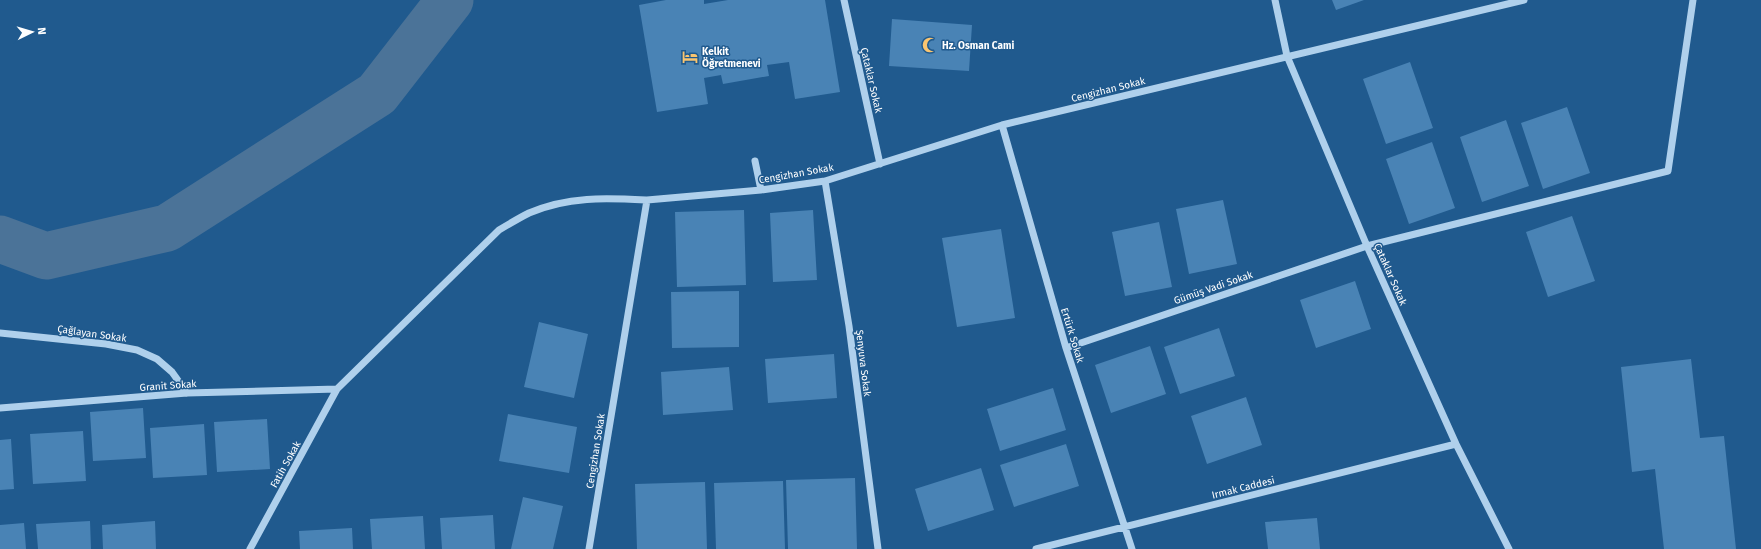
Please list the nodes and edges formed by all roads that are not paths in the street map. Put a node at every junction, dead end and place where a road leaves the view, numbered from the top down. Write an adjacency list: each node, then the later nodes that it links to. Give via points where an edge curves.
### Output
1 (844, 0): 8 (street, Çataklar Sokak)
2 (1275, 0): 5 (street, Çataklar Sokak)
3 (1524, 0): 5 (street, Cengizhan Sokak)
4 (1693, 0): 12 (street, Gümüş Vadi Sokak, via 1668,171)
5 (1287, 56): 6 (street, Cengizhan Sokak); 12 (street, Çataklar Sokak)
6 (1002, 125): 8 (street, Cengizhan Sokak); 14 (street, Ertürk Sokak)
7 (755, 161): 10 (street)
8 (880, 164): 9 (street, Cengizhan Sokak)
9 (824, 181): 10 (street, Cengizhan Sokak); 22 (street, Şenyuva Sokak, via 850,326)
10 (761, 190): 11 (street, Cengizhan Sokak)
11 (647, 200): 15 (street, Fatih Sokak, via 594,198 559,203 529,213 499,230); 21 (street, Cengizhan Sokak)
12 (1367, 246): 14 (street, Gümüş Vadi Sokak); 18 (street, Çataklar Sokak)
13 (0, 333): 16 (street, Çağlayan Sokak, via 106,344 138,350 157,359 172,372)
14 (1066, 348): 19 (street, Ertürk Sokak)
15 (337, 389): 16 (street, Granit Sokak); 20 (street, Fatih Sokak)
16 (187, 393): 17 (street, Granit Sokak)
17 (0, 408)
18 (1456, 444): 19 (street, Irmak Caddesi); 25 (street, Çataklar Sokak)
19 (1125, 527): 23 (street, Irmak Caddesi); 24 (street, Ertürk Sokak)
20 (250, 549)
21 (589, 549)
22 (878, 549)
23 (1036, 549)
24 (1132, 549)
25 (1509, 549)

